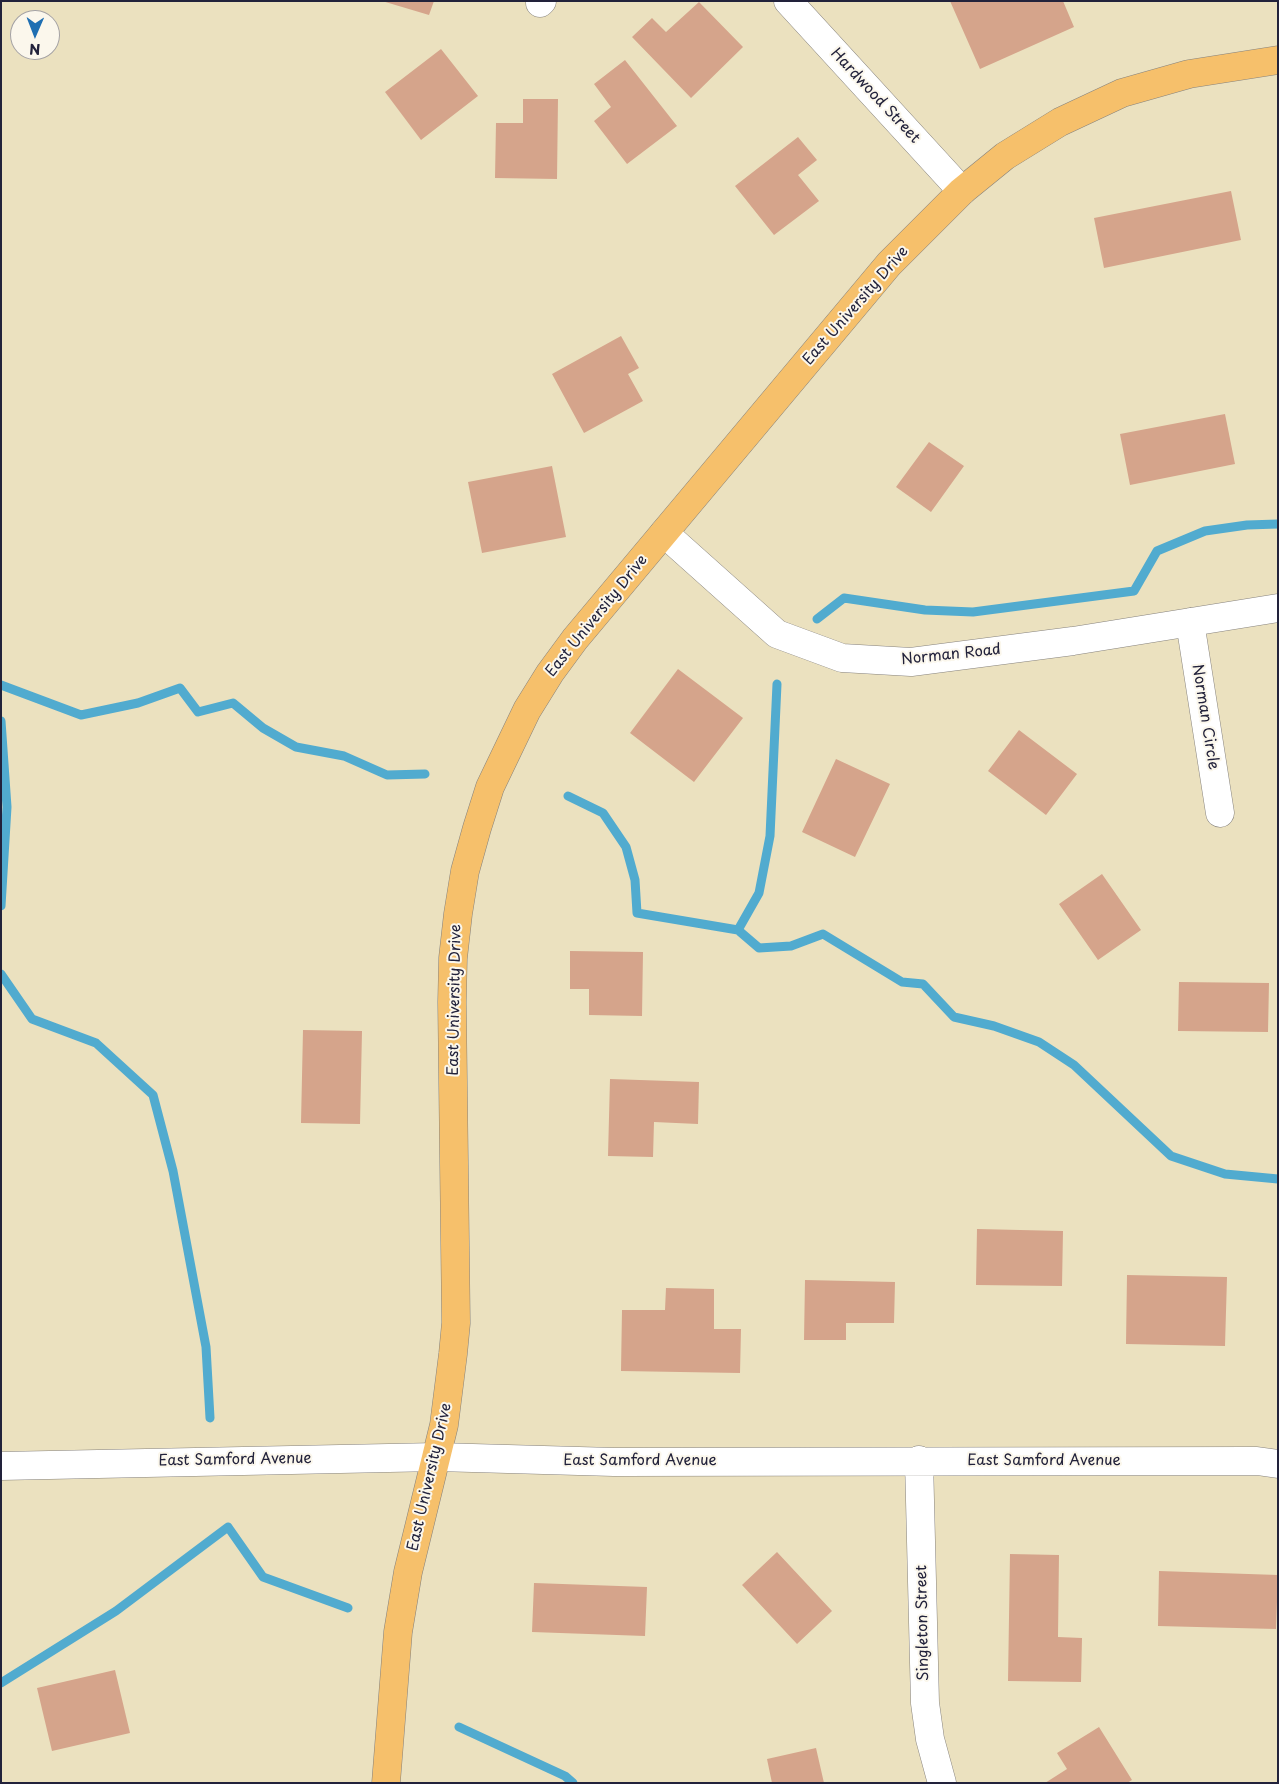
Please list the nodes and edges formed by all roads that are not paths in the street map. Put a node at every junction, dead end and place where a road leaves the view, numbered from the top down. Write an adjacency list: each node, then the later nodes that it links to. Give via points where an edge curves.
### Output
1 (788, 1): 3 (street, Hardwood Street)
2 (1278, 60): 3 (main road, East University Drive, via 1189,74 1122,93 1060,122 1005,156)
3 (962, 191): 4 (main road, East University Drive, via 889,264)
4 (664, 533): 6 (street, Norman Road, via 777,634 842,658 911,662); 8 (main road, East University Drive, via 575,639 527,710 490,787 465,871 453,958 456,1323 450,1386)
5 (1278, 608): 6 (street, Norman Road)
6 (1190, 622): 7 (street, Norman Circle)
7 (1220, 813)
8 (437, 1456): 9 (street, East Samford Avenue, via 614,1462); 11 (street, East Samford Avenue); 12 (main road, East University Drive, via 408,1572 398,1632)
9 (919, 1460): 10 (street, East Samford Avenue, via 1257,1461); 13 (street, Singleton Street, via 925,1703 930,1739)
10 (1278, 1464)
11 (1, 1466)
12 (386, 1783)
13 (942, 1783)

